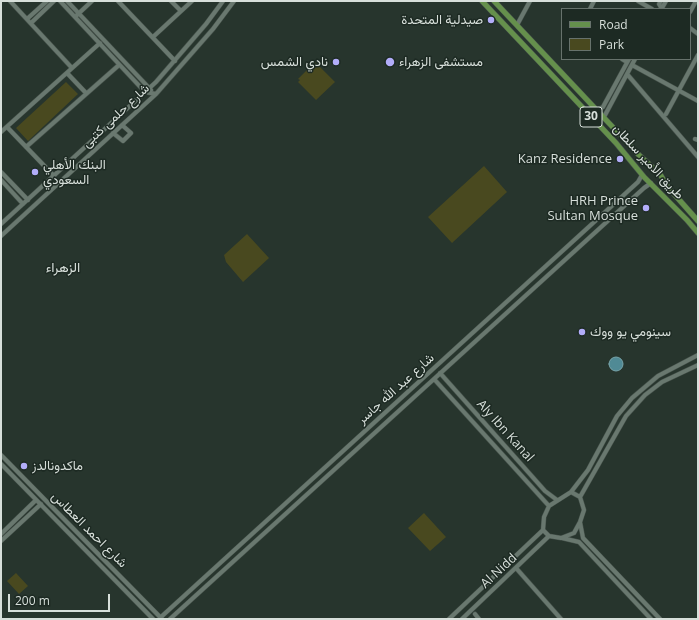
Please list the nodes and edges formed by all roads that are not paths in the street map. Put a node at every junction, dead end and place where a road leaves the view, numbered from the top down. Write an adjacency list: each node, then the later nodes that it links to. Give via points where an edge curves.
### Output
1 (10, 1): 21 (street)
2 (47, 1): 21 (street)
3 (54, 1): 22 (street)
4 (60, 1): 20 (street)
5 (67, 1): 20 (street)
6 (92, 1): 20 (street)
7 (118, 1): 24 (street)
8 (171, 1): 19 (street)
9 (192, 1): 19 (street)
10 (223, 1): 27 (street, شارع حلمى كتبى)
11 (234, 1): 39 (street, شارع حلمى كتبى)
12 (482, 1): 52 (main road, طريق الأمير سلطان / 30)
13 (494, 1): 23 (main road, طريق الأمير سلطان / 30)
14 (530, 1): 23 (street)
15 (638, 1): 17 (street)
16 (696, 1): 18 (street)
17 (650, 8)
18 (691, 10)
19 (181, 11): 24 (street)
20 (77, 15): 25 (street); 35 (street)
21 (27, 19): 22 (street)
22 (31, 23): 32 (street)
23 (517, 25): 41 (main road, طريق الأمير سلطان / 30)
24 (153, 37): 27 (street)
25 (100, 43): 30 (street); 32 (street)
26 (698, 55): 36 (street)
27 (175, 60): 35 (street, شارع حلمى كتبى)
28 (628, 60): 41 (street, via 603,107)
29 (634, 60): 31 (street)
30 (119, 65): 37 (street); 38 (street)
31 (632, 65): 34 (street); 36 (street)
32 (72, 68): 33 (street)
33 (67, 73): 38 (street); 45 (street)
34 (627, 74): 43 (street); 49 (street)
35 (148, 89): 37 (street, شارع حلمى كتبى); 39 (street)
36 (679, 91): 40 (street); 42 (street)
37 (145, 92): 39 (street); 53 (street, شارع حلمى كتبى)
38 (86, 93): 48 (street)
39 (156, 94): 44 (street, شارع حلمى كتبى)
40 (698, 101)
41 (596, 110): 43 (main road, طريق الأمير سلطان / 30)
42 (666, 114)
43 (604, 117): 50 (main road, طريق الأمير سلطان / 30)
44 (122, 124): 47 (street, شارع حلمى كتبى); 47 (street, via 131,133 123,141)
45 (7, 127): 46 (street); 48 (street)
46 (1, 132)
47 (113, 133): 61 (street, شارع حلمى كتبى)
48 (26, 147): 53 (street)
49 (698, 158)
50 (654, 168): 52 (main road, via 648,167); 58 (main road, طريق الأمير سلطان / 30)
51 (1, 172): 56 (street)
52 (642, 174): 55 (main road, طريق الأمير سلطان / 30); 62 (street, شارع عبد الله جاسر, via 638,182)
53 (54, 176): 56 (street, شارع حلمى كتبى)
54 (1, 180): 57 (street)
55 (651, 183): 60 (main road, طريق الأمير سلطان / 30); 63 (street, شارع عبد الله جاسر)
56 (28, 200): 57 (street, شارع حلمى كتبى)
57 (23, 204): 59 (street, شارع حلمى كتبى)
58 (698, 221)
59 (1, 224)
60 (698, 234)
61 (1, 236)
62 (480, 326): 63 (street); 91 (street, شارع عبد الله جاسر)
63 (485, 332): 67 (street, شارع عبد الله جاسر)
64 (698, 355): 66 (street)
65 (698, 364): 68 (street)
66 (674, 368): 68 (street); 70 (street, via 658,376)
67 (440, 373): 69 (street, شارع عبد الله جاسر); 83 (street, Aly Ibn Kanal, via 545,491)
68 (678, 375): 71 (street, via 662,382)
69 (434, 379): 85 (street); 93 (street, شارع عبد الله جاسر)
70 (645, 387): 71 (street); 72 (street)
71 (649, 392): 73 (street)
72 (627, 404): 73 (street); 74 (street)
73 (633, 409): 75 (street)
74 (608, 432): 75 (street); 78 (street)
75 (615, 436): 79 (street)
76 (1, 455): 98 (street, شارع احمد العطاس)
77 (1, 464): 82 (street, شارع احمد العطاس)
78 (590, 466): 79 (street); 80 (street)
79 (596, 469): 81 (street)
80 (571, 492): 81 (street); 83 (street)
81 (580, 496): 86 (street, via 584,510)
82 (36, 500): 84 (street, شارع احمد العطاس); 88 (street)
83 (557, 500): 85 (street)
84 (41, 504): 92 (street); 99 (street, شارع احمد العطاس)
85 (549, 506): 87 (street, via 544,517)
86 (580, 522): 90 (street, via 574,533); 95 (street, via 583,538)
87 (543, 530): 89 (street); 101 (street)
88 (1, 534)
89 (549, 536): 90 (street); 94 (street, Al Nidd)
90 (561, 538): 96 (street, via 579,542)
91 (246, 540): 93 (street); 98 (street, شارع عبد الله جاسر)
92 (1, 541)
93 (250, 546): 100 (street, شارع عبد الله جاسر)
94 (516, 568): 102 (street, Al Nidd); 104 (street)
95 (616, 573): 96 (street); 106 (street)
96 (611, 577): 105 (street)
97 (475, 614): 103 (street)
98 (162, 618)
99 (153, 619)
100 (170, 619)
101 (449, 619)
102 (462, 619)
103 (479, 619)
104 (561, 619)
105 (651, 619)
106 (660, 619)

